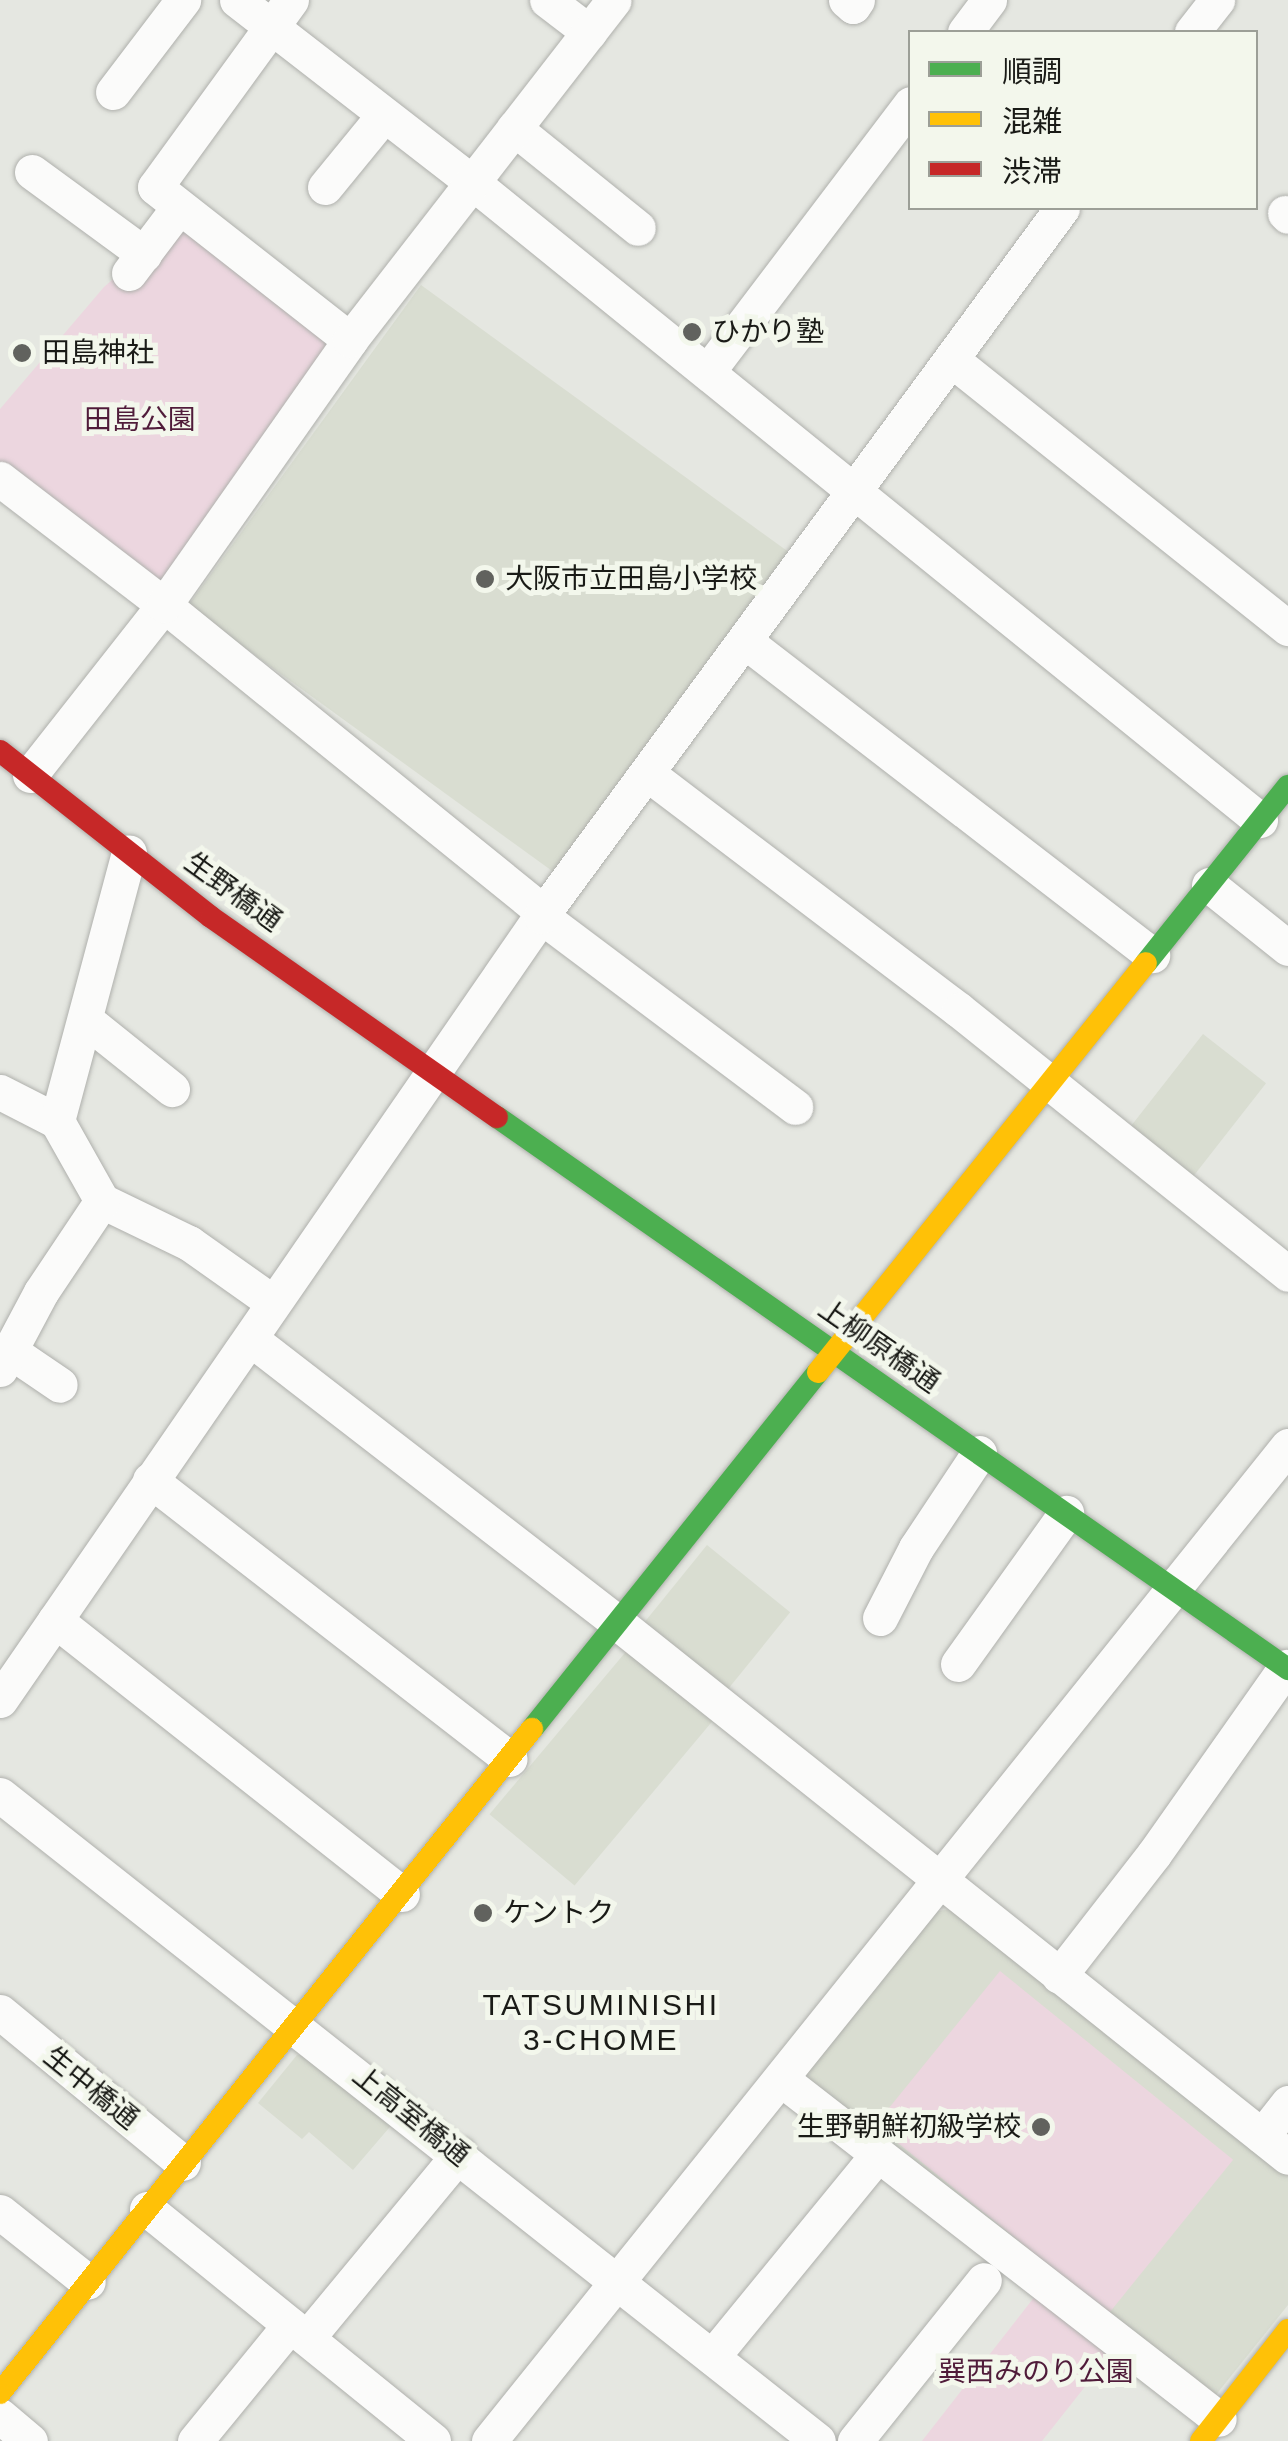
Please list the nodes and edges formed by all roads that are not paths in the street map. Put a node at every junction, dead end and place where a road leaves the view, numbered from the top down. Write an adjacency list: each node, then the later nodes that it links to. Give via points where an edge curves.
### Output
1 (183, 0): 13 (street)
2 (237, 0): 9 (street)
3 (548, 0): 12 (street)
4 (614, 0): 12 (street)
5 (846, 0): 6 (street, via 853,6)
6 (857, 0)
7 (1218, 0): 11 (street)
8 (986, 1): 10 (street)
9 (281, 14): 15 (street); 20 (street, via 155,188)
10 (966, 30)
11 (1194, 30)
12 (589, 32): 16 (street)
13 (113, 92)
14 (908, 110): 25 (street)
15 (384, 115): 18 (street); 19 (street)
16 (514, 128): 18 (street); 22 (street)
17 (32, 172): 20 (street, via 136,264)
18 (472, 182): 23 (street); 25 (street)
19 (326, 186)
20 (179, 206): 23 (street)
21 (1045, 214): 24 (street)
22 (638, 228)
23 (350, 340): 28 (street)
24 (952, 360): 27 (street); 29 (street)
25 (708, 372): 27 (street)
26 (0, 479): 28 (street)
27 (854, 492): 30 (street); 35 (street)
28 (164, 604): 33 (street); 38 (street)
29 (1288, 628)
30 (746, 642): 32 (street); 40 (street)
31 (0, 751): 33 (street, 生野橋通)
32 (648, 774): 38 (street); 43 (street)
33 (30, 775): 36 (street, 生野橋通)
34 (1288, 786): 35 (street)
35 (1260, 820): 37 (street)
36 (130, 852): 41 (street); 42 (street, 生野橋通)
37 (1208, 884): 39 (street); 40 (street)
38 (542, 914): 42 (street); 46 (street)
39 (1288, 948)
40 (1152, 955): 43 (street)
41 (87, 1021): 44 (street); 47 (street)
42 (436, 1073): 50 (street); 52 (street, 上柳原橋通)
43 (1049, 1082): 49 (street); 52 (street)
44 (172, 1090)
45 (0, 1092): 47 (street)
46 (794, 1107)
47 (57, 1121): 48 (street)
48 (102, 1201): 50 (street, via 188,1243); 53 (street)
49 (1288, 1274)
50 (271, 1302): 51 (street)
51 (252, 1340): 57 (street); 62 (street)
52 (833, 1350): 56 (street, 上柳原橋通); 62 (street)
53 (5, 1360): 54 (street)
54 (60, 1386)
55 (1288, 1446): 59 (street)
56 (979, 1452): 58 (street, 上柳原橋通); 60 (street)
57 (150, 1480): 61 (street); 66 (street)
58 (1066, 1513): 59 (street, 上柳原橋通); 63 (street)
59 (1172, 1588): 64 (street, 上柳原橋通); 68 (street)
60 (880, 1618)
61 (55, 1620): 65 (street); 69 (street)
62 (618, 1624): 66 (street); 68 (street)
63 (958, 1664)
64 (1287, 1668): 70 (street)
65 (0, 1700)
66 (510, 1759): 69 (street)
67 (0, 1795): 72 (street, 上高室橋通)
68 (939, 1882): 70 (street); 73 (street)
69 (402, 1894): 72 (street)
70 (1058, 1976): 75 (street)
71 (0, 2012): 78 (street, 生中橋通)
72 (297, 2026): 76 (street, 上高室橋通); 78 (street)
73 (781, 2079): 77 (street); 83 (street)
74 (1288, 2103): 75 (street)
75 (1275, 2146)
76 (459, 2154): 83 (street, 上高室橋通); 85 (street)
77 (878, 2154): 86 (street); 89 (street)
78 (183, 2163): 79 (street)
79 (147, 2209): 82 (street); 85 (street)
80 (0, 2212): 82 (street)
81 (984, 2280): 95 (street)
82 (88, 2282): 87 (street)
83 (619, 2283): 86 (street, 上高室橋通); 93 (street)
84 (1288, 2330): 89 (street)
85 (298, 2332): 91 (street); 92 (street)
86 (712, 2357): 94 (street, 上高室橋通)
87 (0, 2393)
88 (0, 2416): 90 (street)
89 (1210, 2430)
90 (30, 2441)
91 (195, 2441)
92 (434, 2441)
93 (490, 2441)
94 (818, 2441)
95 (855, 2441)

